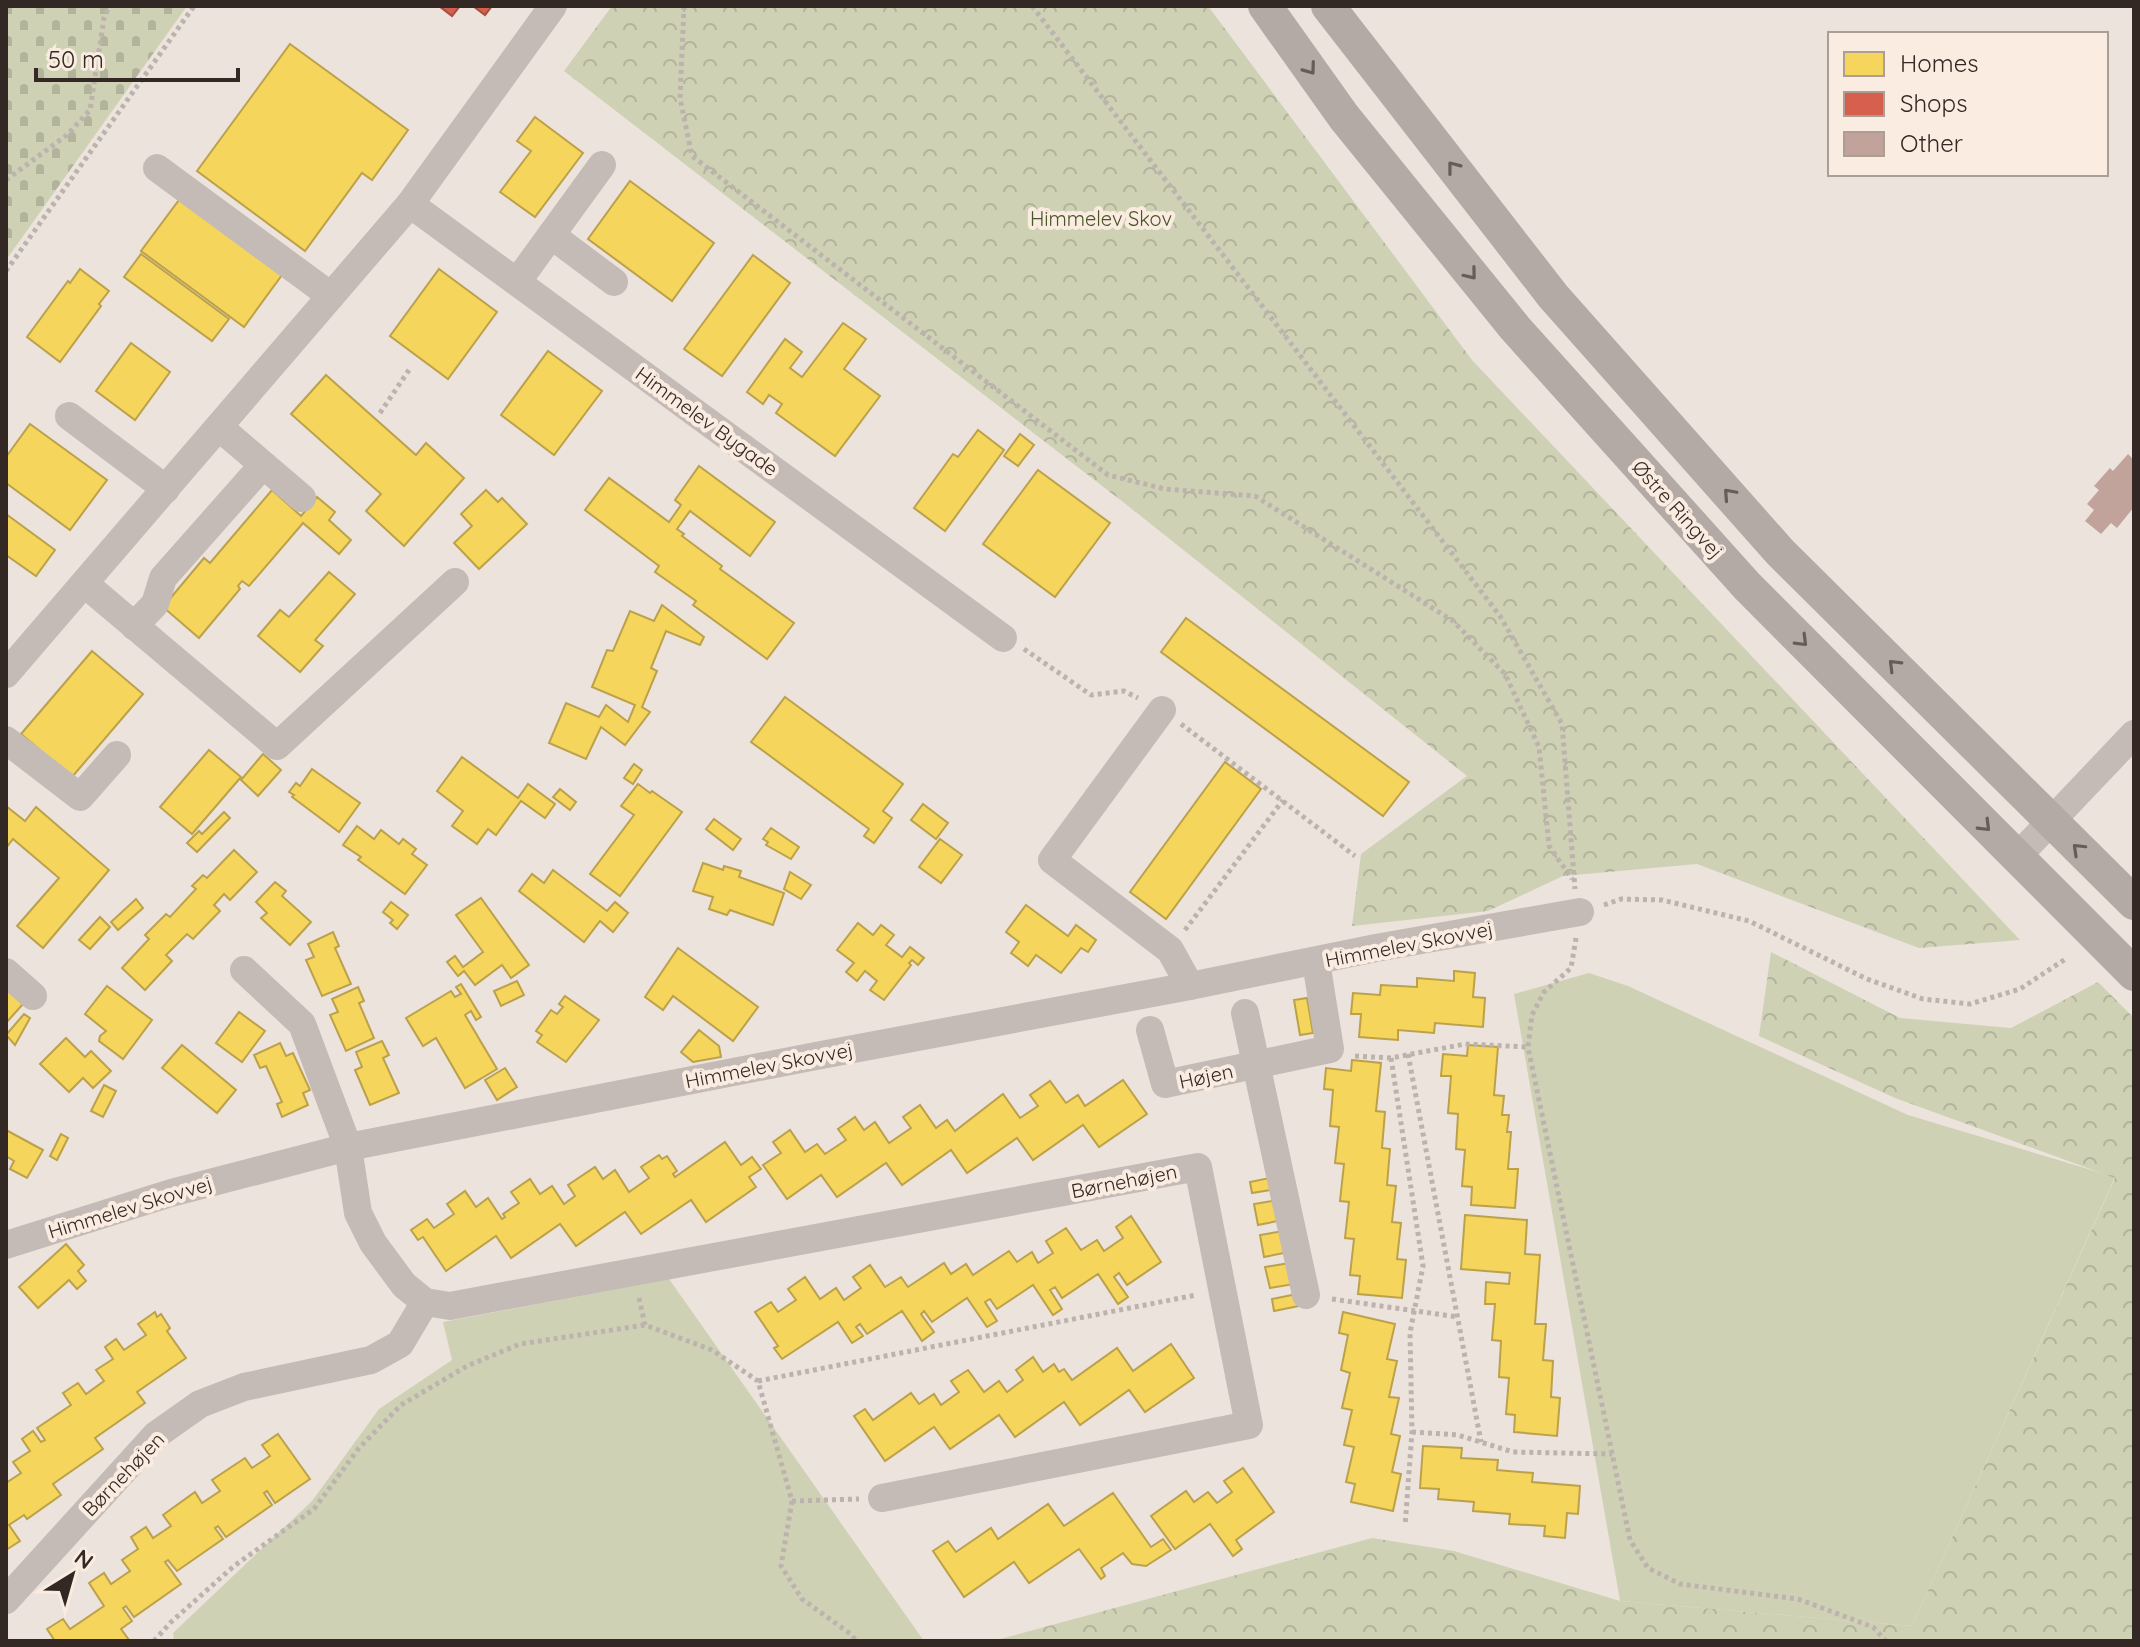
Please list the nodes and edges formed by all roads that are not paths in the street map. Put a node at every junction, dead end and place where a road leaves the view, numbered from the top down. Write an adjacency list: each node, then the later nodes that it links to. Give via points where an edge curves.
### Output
1 (553, 6): 6 (street)
2 (1265, 6): 26 (main road, Østre Ringvej, one-way to 26, via 1344,117 1515,328 1747,586)
3 (1328, 6): 25 (main road, one-way to 3, via 1780,552 1594,343)
4 (602, 165): 7 (street)
5 (157, 168): 10 (street)
6 (410, 204): 8 (street, Himmelev Bygade); 10 (street)
7 (551, 235): 8 (street); 9 (street)
8 (517, 282): 19 (street, Himmelev Bygade)
9 (614, 282)
10 (331, 296): 12 (street)
11 (69, 416): 14 (street)
12 (219, 427): 13 (street); 14 (street)
13 (263, 465): 15 (street); 18 (street, via 163,578 155,604)
14 (166, 489): 17 (street)
15 (302, 498)
16 (455, 582): 18 (street, via 277,746)
17 (85, 584): 18 (street); 20 (street)
18 (134, 626)
19 (1003, 638)
20 (6, 674)
21 (1162, 710): 33 (street, via 1052,860 1170,950)
22 (2134, 734): 25 (street)
23 (6, 740): 24 (street, via 80,797)
24 (117, 755)
25 (2051, 823): 26 (street); 27 (main road, one-way to 25)
26 (2016, 858): 32 (main road, Østre Ringvej)
27 (2134, 903)
28 (1580, 912): 29 (street, Himmelev Skovvej)
29 (1316, 962): 33 (street, Himmelev Skovvej); 37 (street, Højen, via 1330,1049)
30 (244, 970): 38 (street, via 302,1024)
31 (6, 972): 34 (street)
32 (2134, 974)
33 (1190, 986): 38 (street, Himmelev Skovvej)
34 (33, 996)
35 (1245, 1013): 37 (street, Højen)
36 (1150, 1030): 37 (street, Højen, via 1165,1084)
37 (1256, 1065): 40 (street)
38 (348, 1147): 39 (street, Himmelev Skovvej, via 171,1193); 41 (street, via 358,1213 404,1285)
39 (6, 1245)
40 (1306, 1295)
41 (425, 1302): 42 (street, Børnehøjen, via 450,1306 1198,1167 1249,1425); 43 (street, Børnehøjen, via 400,1344 371,1360 244,1387 200,1404 156,1435)
42 (882, 1498)
43 (6, 1600)

